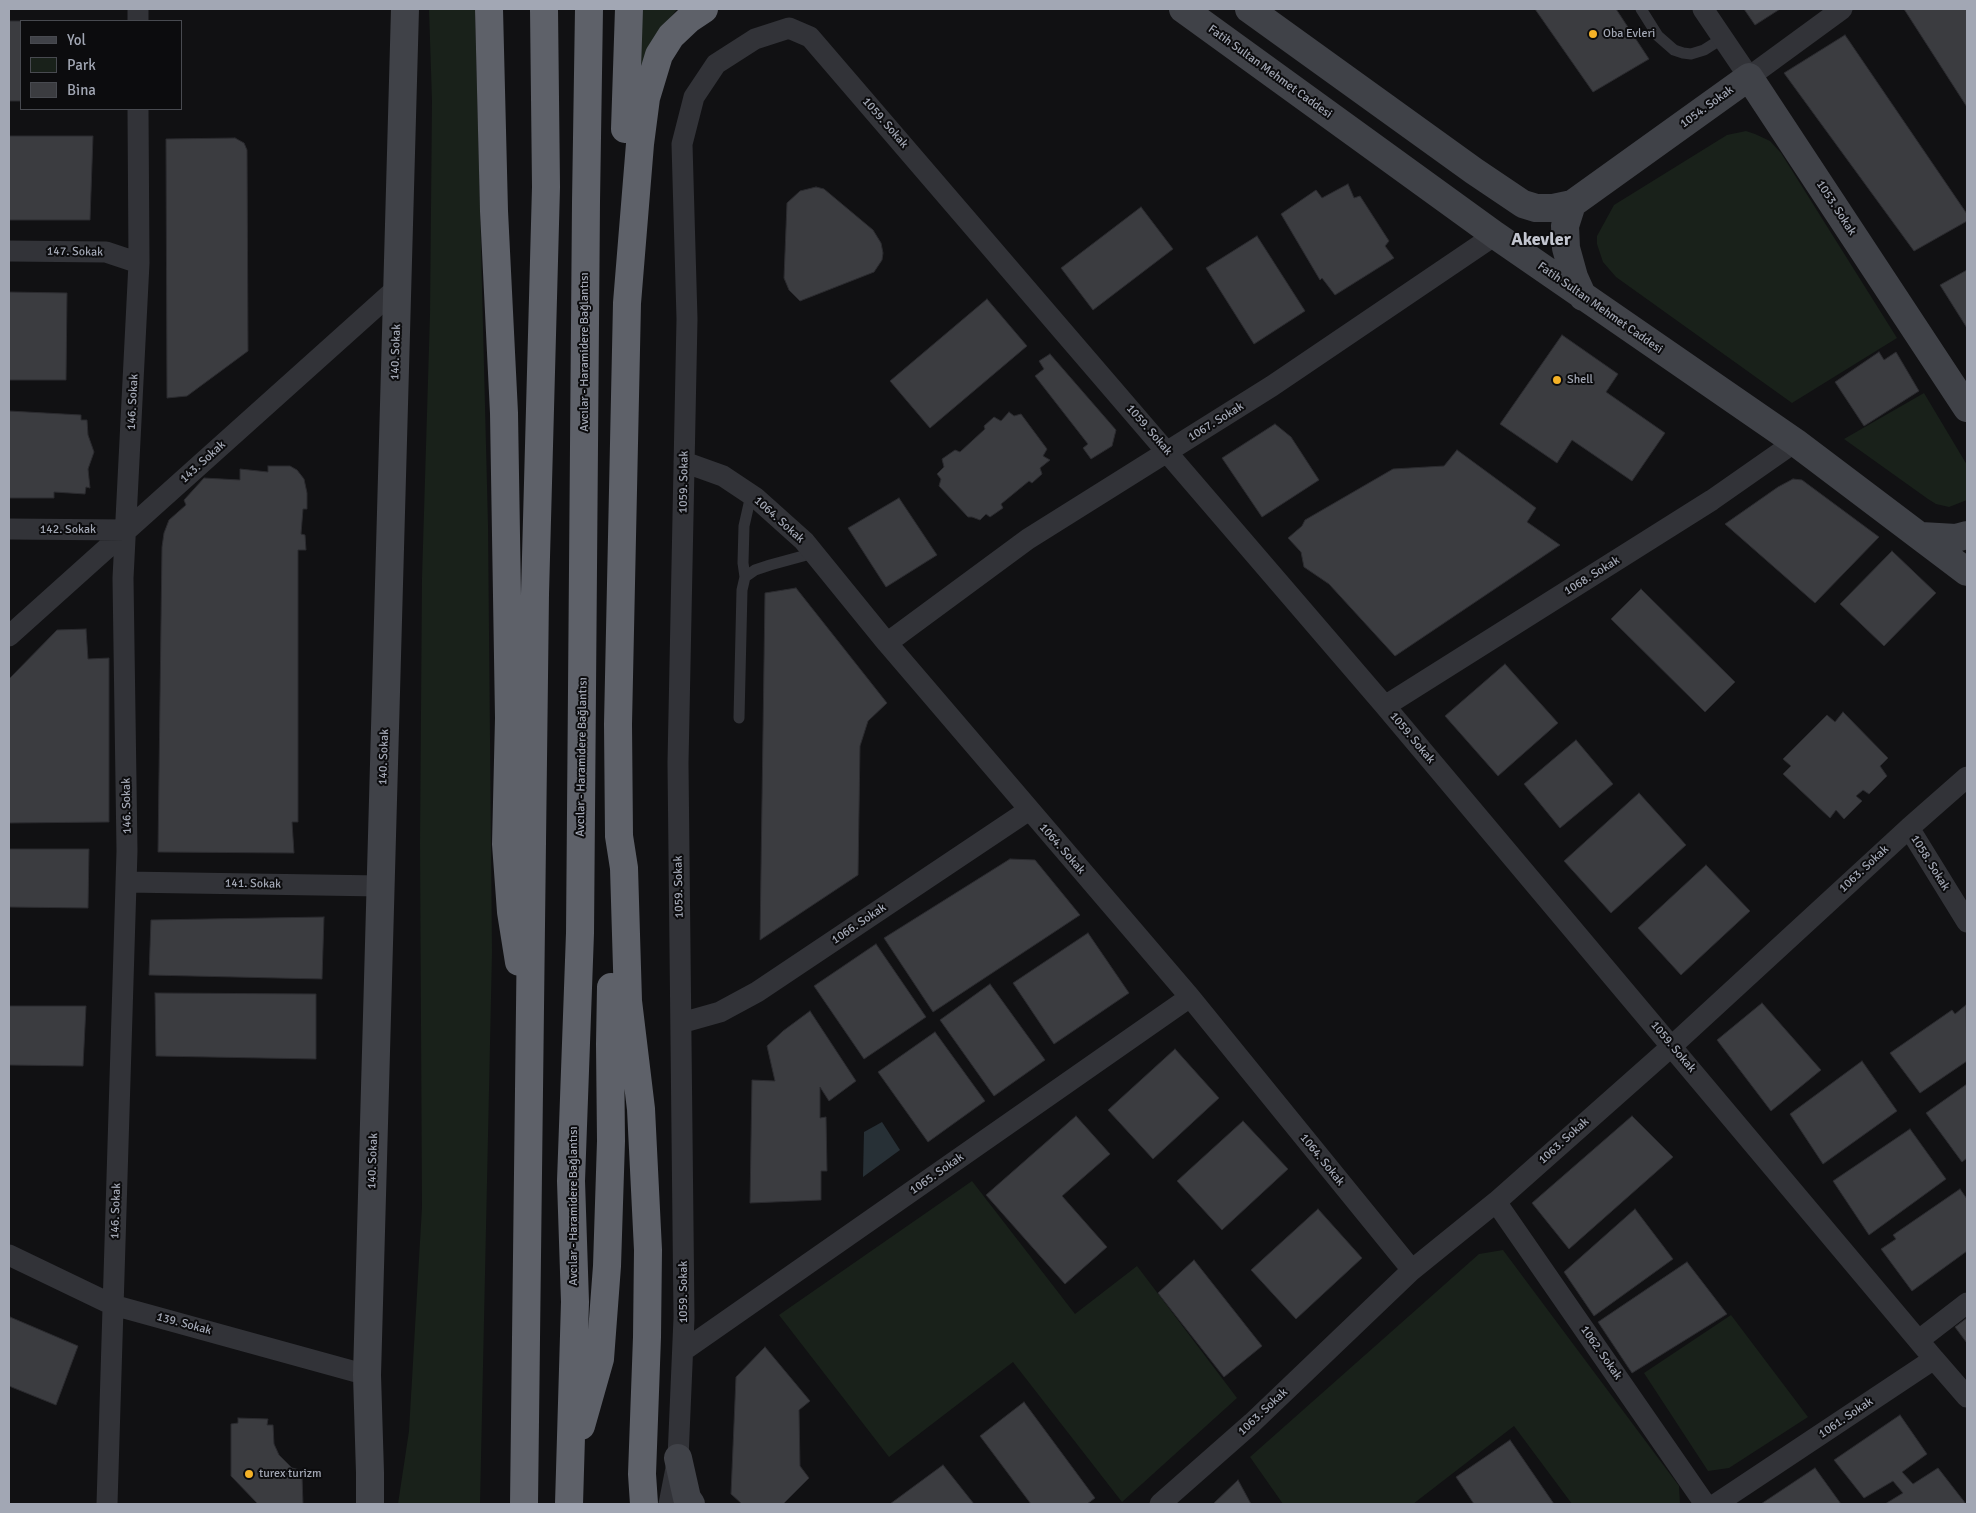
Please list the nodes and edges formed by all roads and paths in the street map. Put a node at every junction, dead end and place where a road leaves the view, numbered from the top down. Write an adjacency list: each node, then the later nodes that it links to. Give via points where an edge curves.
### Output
1 (405, 9): 19 (main road, 140. Sokak)
2 (489, 9): 45 (highway, via 504,413 509,718 506,844 517,955)
3 (544, 9): 45 (highway, via 546,187 535,594)
4 (589, 9): 59 (highway, Avcılar - Haramidere Bağlantısı, via 580,933 571,1181 575,1302)
5 (629, 9): 21 (highway, via 624,149)
6 (704, 9): 21 (highway, via 671,36 659,55 646,98)
7 (1183, 9): 16 (main road, Fatih Sultan Mehmet Caddesi)
8 (1249, 9): 15 (main road, via 1523,204 1544,208)
9 (1641, 9): 12 (lane, via 1658,36 1683,54 1704,50)
10 (1703, 9): 12 (street, 1053. Sokak)
11 (1842, 9): 13 (street, 1054. Sokak)
12 (1723, 38): 13 (street, 1053. Sokak)
13 (1749, 77): 15 (main road, 1054. Sokak); 22 (main road, 1053. Sokak)
14 (138, 110): 18 (street, 146. Sokak)
15 (1572, 204): 20 (main road, via 1565,226 1566,248)
16 (1495, 234): 20 (main road, Fatih Sultan Mehmet Caddesi); 24 (street, 1067. Sokak, via 1272,386)
17 (9, 251): 18 (street, 147. Sokak, via 106,252)
18 (139, 263): 28 (street, 146. Sokak)
19 (398, 287): 28 (street, 143. Sokak); 43 (main road, 140. Sokak)
20 (1583, 297): 23 (main road, Fatih Sultan Mehmet Caddesi)
21 (627, 303): 41 (highway, via 618,724)
22 (1967, 408)
23 (1795, 442): 30 (main road, Fatih Sultan Mehmet Caddesi); 36 (street, 1068. Sokak, via 1712,500)
24 (1168, 452): 25 (street, 1059. Sokak, via 810,37 789,28 755,39 716,64 694,97 686,123 682,144 687,319); 35 (street, 1067. Sokak, via 1028,538); 36 (street, 1059. Sokak)
25 (684, 462): 26 (street, 1064. Sokak, via 723,476); 47 (street, 1059. Sokak, via 678,763)
26 (751, 495): 31 (street, 1064. Sokak); 33 (lane, via 744,526)
27 (9, 529): 28 (street, 142. Sokak)
28 (126, 530): 34 (street, 143. Sokak); 42 (street, 146. Sokak)
29 (1967, 535): 30 (main road, via 1956,538)
30 (1921, 536): 32 (main road, Fatih Sultan Mehmet Caddesi)
31 (814, 553): 33 (lane, via 770,564); 35 (street, 1064. Sokak)
32 (1967, 572)
33 (745, 577): 37 (lane)
34 (9, 636)
35 (886, 643): 39 (street, 1064. Sokak)
36 (1385, 706): 48 (street, 1059. Sokak)
37 (739, 718)
38 (1967, 777): 40 (street, 1063. Sokak)
39 (1029, 810): 46 (street, 1064. Sokak); 47 (street, 1066. Sokak, via 757,992 720,1012)
40 (1909, 828): 44 (street, 1058. Sokak); 48 (street, 1063. Sokak)
41 (619, 836): 59 (highway, via 613,874 612,1141 600,1359); 65 (highway, via 624,868 628,1001 641,1110 648,1250)
42 (126, 882): 43 (street, 141. Sokak); 53 (street, 146. Sokak)
43 (381, 886): 57 (main road, 140. Sokak)
44 (1967, 922)
45 (531, 996): 63 (highway)
46 (1190, 997): 51 (street, 1064. Sokak); 55 (street, 1065. Sokak)
47 (681, 1023): 55 (street, 1059. Sokak)
48 (1672, 1046): 49 (street, 1063. Sokak); 54 (street, 1059. Sokak)
49 (1496, 1202): 51 (street, 1063. Sokak); 69 (street, 1062. Sokak)
50 (9, 1255): 53 (street, 139. Sokak)
51 (1412, 1270): 68 (street, 1063. Sokak, via 1252,1423)
52 (1967, 1303): 54 (street)
53 (113, 1305): 57 (street, 139. Sokak); 61 (street, 146. Sokak)
54 (1919, 1340): 56 (street, 1059. Sokak)
55 (683, 1351): 60 (street, 1059. Sokak)
56 (1934, 1359): 58 (street); 70 (street, 1061. Sokak)
57 (367, 1375): 62 (main road, 140. Sokak)
58 (1967, 1397)
59 (571, 1456): 64 (highway, Avcılar - Haramidere Bağlantısı)
60 (678, 1458): 66 (street, 1059. Sokak); 67 (main road)
61 (106, 1504)
62 (370, 1504)
63 (524, 1504)
64 (570, 1504)
65 (644, 1504)
66 (669, 1504)
67 (691, 1504)
68 (1160, 1504)
69 (1705, 1504)
70 (1716, 1504)

